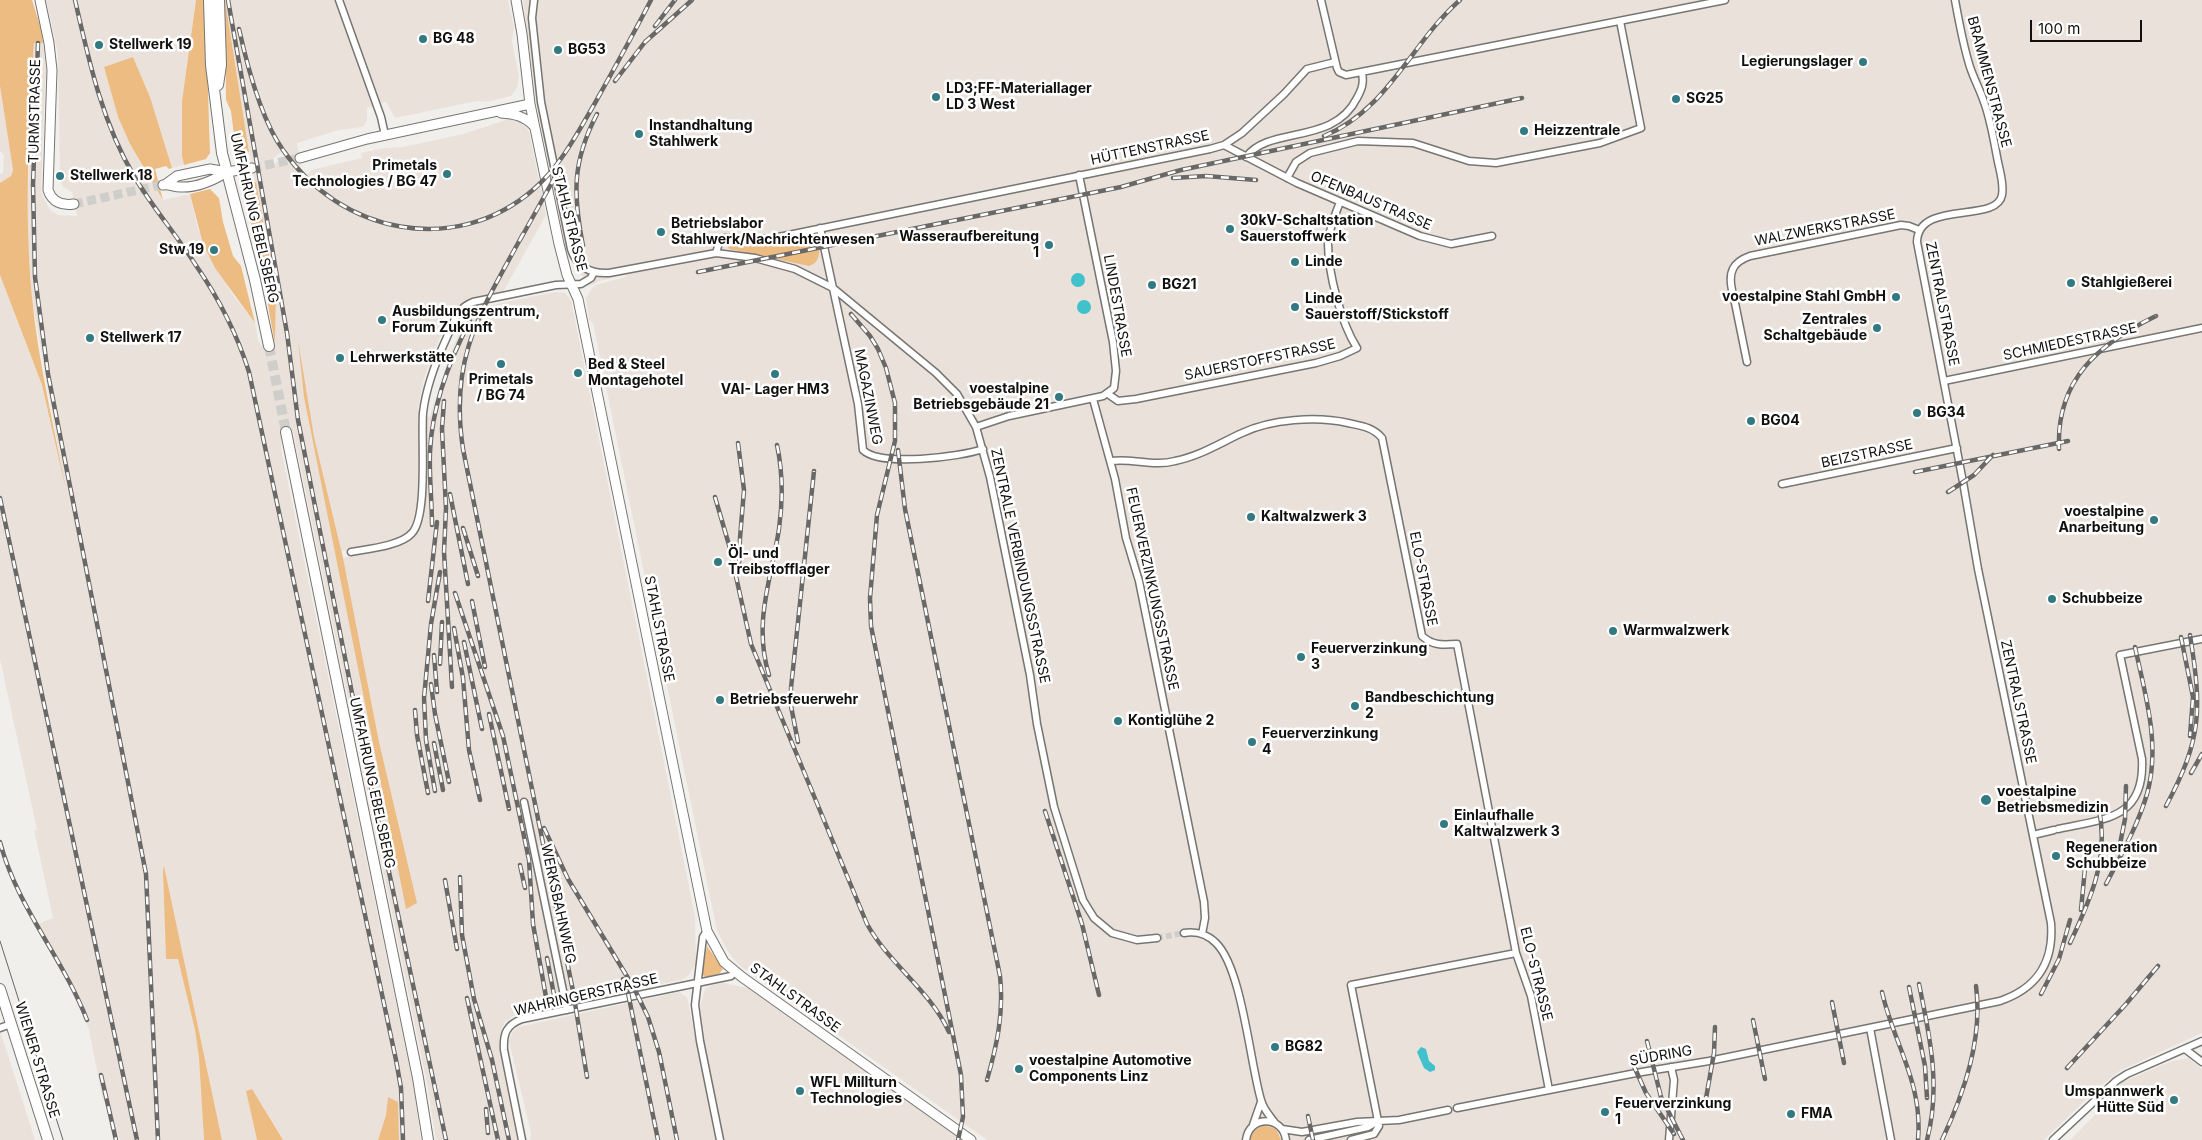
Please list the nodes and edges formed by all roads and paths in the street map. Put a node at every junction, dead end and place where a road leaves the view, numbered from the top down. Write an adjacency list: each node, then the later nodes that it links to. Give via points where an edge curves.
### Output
1 (40, 0): 28 (street, TURMSTRASSE, via 52,70 48,190 57,202)
2 (209, 0): 13 (main road, UMFAHRUNG EBELSBERG, via 211,65)
3 (219, 0): 13 (main road, UMFAHRUNG EBELSBERG, via 221,65)
4 (339, 0): 18 (street)
5 (516, 0): 15 (street, STAHLSTRASSE)
6 (534, 0): 14 (street, via 532,18)
7 (1321, 0): 11 (street)
8 (1725, 0): 10 (street)
9 (1955, 0): 30 (street, BRAMMENSTRASSE, via 1970,66 1987,112 2002,184 2001,200 1987,208 1939,217)
10 (1620, 21): 12 (street); 25 (street, via 1641,128 1600,144 1496,163 1469,161 1413,143 1358,141 1310,153 1296,162)
11 (1335, 62): 12 (street, via 1342,74); 19 (street, via 1307,69 1266,112)
12 (1362, 73): 20 (street, via 1361,90 1350,110 1340,119 1312,131 1259,145)
13 (216, 96): 23 (main road, UMFAHRUNG EBELSBERG)
14 (541, 102): 15 (street); 33 (street, via 571,249 578,263)
15 (530, 104): 16 (street); 17 (street, STAHLSTRASSE)
16 (491, 112): 17 (street, via 519,116); 18 (street)
17 (534, 127): 34 (street, STAHLSTRASSE, via 563,262)
18 (385, 135): 21 (street)
19 (1224, 145): 20 (street, HÜTTENSTRASSE); 24 (street, HÜTTENSTRASSE)
20 (1246, 157): 25 (street, OFENBAUSTRASSE)
21 (300, 158)
22 (252, 168): 23 (street)
23 (227, 172): 26 (street, via 210,169 177,176); 39 (main road, UMFAHRUNG EBELSBERG)
24 (1079, 175): 29 (street, HÜTTENSTRASSE); 42 (street, LINDESTRASSE, via 1115,358 1115,386)
25 (1287, 178): 27 (street, OFENBAUSTRASSE)
26 (163, 184)
27 (1340, 202): 31 (street, OFENBAUSTRASSE, via 1446,244); 42 (street, SAUERSTOFFSTRASSE, via 1332,226 1329,252 1343,323 1357,348 1316,363 1136,399 1118,401)
28 (74, 204)
29 (820, 228): 32 (street, HÜTTENSTRASSE, via 759,240 725,238 719,242); 35 (street)
30 (1919, 230): 36 (street, WALZWERKSTRASSE, via 1901,225 1740,259 1730,273); 41 (street, ZENTRALSTRASSE, via 1918,255)
31 (1492, 236)
32 (716, 253): 33 (street, ZENTRALE VERBINDUNGSSTRASSE, via 609,273); 35 (street, ZENTRALE VERBINDUNGSSTRASSE, via 778,264)
33 (594, 272): 34 (street, via 586,282)
34 (572, 284): 50 (street, via 474,302 461,308 426,395 417,525 400,541); 54 (street, STAHLSTRASSE, via 578,298)
35 (833, 288): 44 (street, ZENTRALE VERBINDUNGSSTRASSE, via 949,384); 47 (street, MAGAZINWEG, via 858,404 863,450 875,457 910,459 957,457)
36 (1732, 290)
37 (1734, 298): 40 (street)
38 (2202, 328): 41 (street, SCHMIEDESTRASSE)
39 (268, 346)
40 (1747, 362)
41 (1944, 381): 46 (street, ZENTRALSTRASSE)
42 (1108, 394): 43 (street)
43 (1093, 399): 44 (street, via 1009,416); 48 (street, FEUERVERZINKUNGSSTRASSE)
44 (976, 427): 47 (street, ZENTRALE VERBINDUNGSSTRASSE)
45 (286, 432): 81 (main road, UMFAHRUNG EBELSBERG)
46 (1957, 448): 49 (street, BEIZSTRASSE); 53 (street, ZENTRALSTRASSE, via 1978,569)
47 (983, 449): 57 (street, ZENTRALE VERBINDUNGSSTRASSE, via 1054,807 1078,886 1094,918 1106,930 1124,938)
48 (1111, 461): 56 (street, FEUERVERZINKUNGSSTRASSE, via 1126,538 1143,600 1202,893 1205,918); 58 (street, ELO-STRASSE, via 1174,462 1208,451 1254,428 1308,418 1367,427 1382,438 1422,636 1430,643 1458,644)
49 (1782, 484)
50 (351, 552)
51 (2202, 639): 53 (street, via 2120,655 2142,759 2140,786 2135,799 2121,814 2109,819)
52 (524, 802): 62 (street, WERKSBAHNWEG)
53 (2033, 835): 65 (street, ZENTRALSTRASSE, via 2052,934 2049,956 2034,982 2020,993 2000,1001)
54 (707, 931): 59 (street, STAHLSTRASSE, via 718,953); 60 (street, via 703,934)
55 (1184, 933): 56 (street)
56 (1202, 934): 71 (street, via 1216,943 1231,972)
57 (1157, 938)
58 (1516, 953): 70 (street, ELO-STRASSE, via 1530,996); 74 (street, via 1352,985)
59 (735, 972): 60 (street, WAHRINGERSTRASSE, via 731,976); 84 (street, STAHLSTRASSE)
60 (696, 984): 62 (street, WAHRINGERSTRASSE); 83 (street, via 696,1020)
61 (0, 988): 63 (main road, WIENER STRASSE)
62 (566, 1010): 82 (street, WAHRINGERSTRASSE, via 522,1019 506,1030 504,1050)
63 (11, 1024): 64 (street); 80 (main road, WIENER STRASSE)
64 (0, 1028)
65 (1870, 1028): 69 (street, SÜDRING); 90 (street)
66 (2202, 1041): 67 (street)
67 (2184, 1048): 68 (street); 91 (street, via 2116,1081)
68 (2202, 1062)
69 (1671, 1067): 70 (street, SÜDRING); 89 (street, via 1674,1080)
70 (1550, 1090): 72 (street, SÜDRING)
71 (1261, 1102): 75 (street); 76 (street)
72 (1457, 1108)
73 (1448, 1110): 74 (street)
74 (1378, 1122): 77 (street); 79 (street); 88 (street, via 1378,1130 1374,1134)
75 (1275, 1123): 76 (street, via 1264,1121); 78 (street)
76 (1253, 1125): 85 (street)
77 (1328, 1127): 78 (street, via 1302,1132); 79 (street)
78 (1282, 1129): 86 (street)
79 (1321, 1139): 87 (street)
80 (48, 1140)
81 (428, 1140)
82 (522, 1140)
83 (720, 1140)
84 (971, 1140)
85 (1246, 1140)
86 (1286, 1140)
87 (1309, 1140)
88 (1350, 1140)
89 (1669, 1140)
90 (1890, 1140)
91 (2053, 1140)

